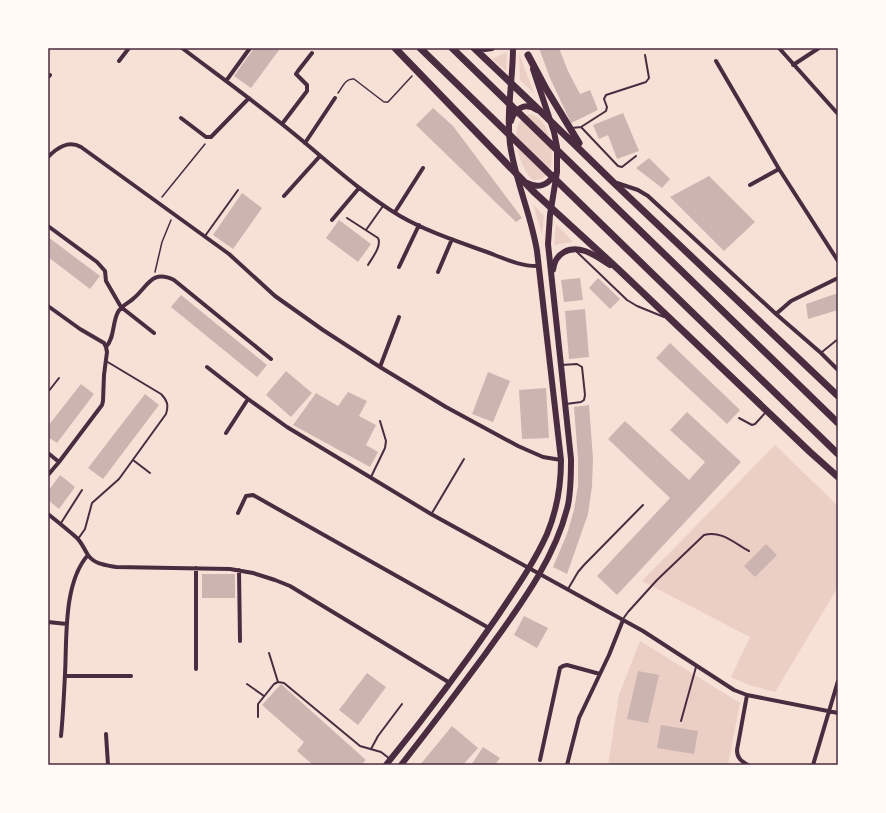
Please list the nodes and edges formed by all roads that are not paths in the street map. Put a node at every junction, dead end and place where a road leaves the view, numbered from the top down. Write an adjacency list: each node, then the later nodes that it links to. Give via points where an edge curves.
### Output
1 (129, 48): 16 (street)
2 (182, 48): 19 (street)
3 (250, 48): 19 (street)
4 (395, 48): 40 (highway)
5 (420, 48): 91 (highway)
6 (452, 48): 88 (highway)
7 (474, 48): 20 (highway)
8 (481, 48): 9 (main road)
9 (492, 48)
10 (513, 48): 20 (main road)
11 (779, 48): 18 (street)
12 (819, 48): 18 (street)
13 (527, 52): 25 (main road); 28 (highway, via 544,87)
14 (312, 53): 26 (street, via 296,74 307,85 307,91)
15 (645, 55): 27 (lane, via 649,78 646,82 606,95 606,111)
16 (119, 61)
17 (716, 61): 39 (street)
18 (793, 65): 23 (street)
19 (226, 81): 21 (street)
20 (511, 85): 25 (highway); 29 (main road)
21 (249, 98): 24 (street, via 211,137 206,137); 26 (street)
22 (335, 98): 30 (street)
23 (838, 114)
24 (181, 118)
25 (549, 119): 29 (main road, via 531,106 523,107 516,110 513,115); 36 (highway); 37 (main road, via 557,147)
26 (282, 124): 30 (street)
27 (581, 127): 28 (lane); 35 (lane, via 618,166 622,167)
28 (569, 128): 36 (highway)
29 (509, 136): 40 (main road)
30 (305, 143): 34 (street)
31 (48, 149): 32 (street)
32 (52, 152): 33 (street); 54 (street, via 65,145 76,144)
33 (48, 156)
34 (320, 156): 43 (street); 45 (street)
35 (636, 156)
36 (590, 159): 41 (highway)
37 (557, 163): 40 (main road, via 554,175 543,186 531,186); 47 (main road)
38 (423, 168): 48 (street)
39 (779, 168): 42 (street); 57 (street)
40 (517, 175): 47 (highway); 59 (main road, via 534,234)
41 (613, 182): 67 (street, via 648,196); 82 (highway)
42 (750, 185)
43 (358, 188): 46 (street); 50 (street)
44 (238, 190): 54 (lane)
45 (284, 196)
46 (384, 205): 48 (street); 53 (lane)
47 (551, 207): 61 (highway); 64 (main road, via 548,230)
48 (395, 212): 51 (street)
49 (347, 218): 53 (lane)
50 (332, 220)
51 (419, 225): 55 (street); 60 (street)
52 (48, 226): 66 (street, via 101,266 108,285)
53 (366, 230): 58 (lane, via 380,241)
54 (204, 237): 78 (street, via 240,264 275,296)
55 (452, 239): 59 (street, via 517,263); 62 (street)
56 (575, 250): 61 (main road, via 586,252); 64 (main road, via 563,252 556,258); 69 (lane, via 629,302)
57 (838, 261)
58 (368, 265)
59 (539, 266): 94 (main road)
60 (399, 267)
61 (618, 269): 69 (highway)
62 (438, 272)
63 (838, 278): 67 (street, via 791,301)
64 (552, 282): 76 (main road)
65 (48, 306): 72 (street, via 104,343)
66 (121, 307): 70 (street); 72 (street); 74 (street, via 154,278 164,276 174,280)
67 (776, 314): 73 (street)
68 (399, 317): 78 (street)
69 (672, 320): 85 (highway)
70 (154, 333)
71 (838, 339): 73 (lane)
72 (106, 347): 75 (street)
73 (821, 353): 79 (street)
74 (271, 359)
75 (106, 361): 93 (lane, via 161,394 168,403 166,414); 95 (street, via 102,406)
76 (561, 366): 84 (main road); 84 (lane, via 577,364 582,367 585,395 581,402)
77 (207, 367): 83 (street)
78 (380, 367): 94 (street, via 518,446 543,457)
79 (838, 370)
80 (59, 378): 81 (lane)
81 (48, 392)
82 (838, 396)
83 (248, 399): 89 (street); 98 (street, via 288,427)
84 (565, 404): 112 (main road, via 571,459 568,505 558,536)
85 (767, 411): 86 (lane, via 752,425); 99 (highway)
86 (739, 418)
87 (380, 421): 98 (lane, via 386,441 385,448)
88 (838, 423)
89 (226, 433)
90 (48, 453): 95 (street)
91 (838, 454)
92 (464, 459): 104 (lane)
93 (133, 460): 96 (lane); 106 (lane, via 119,479 92,503 85,529)
94 (560, 460): 110 (main road, via 557,503 548,533)
95 (59, 462): 97 (street)
96 (150, 472)
97 (48, 475)
98 (370, 477): 104 (street)
99 (838, 477)
100 (82, 490): 105 (lane)
101 (643, 505): 113 (lane, via 584,565)
102 (238, 513): 117 (street, via 246,496 253,495)
103 (48, 514): 105 (street)
104 (432, 514): 110 (street)
105 (60, 524): 106 (street)
106 (78, 539): 108 (street)
107 (749, 551): 114 (lane, via 719,534 704,535 657,580)
108 (88, 555): 109 (street, via 97,563 116,567); 116 (street, via 82,562 72,588)
109 (196, 568): 111 (street); 121 (street)
110 (529, 569): 112 (street); 117 (main road)
111 (239, 570): 118 (street); 127 (street, via 290,586)
112 (539, 574): 113 (street); 143 (main road, via 439,718)
113 (568, 590): 114 (street)
114 (623, 620): 120 (street); 122 (street)
115 (48, 622): 116 (street)
116 (67, 624): 123 (street)
117 (489, 628): 127 (main road)
118 (240, 641)
119 (269, 653): 126 (lane)
120 (696, 665): 129 (street, via 734,690); 135 (lane)
121 (196, 670)
122 (600, 674): 139 (street, via 566,665 560,668); 144 (street, via 579,718)
123 (65, 676): 124 (street); 137 (street)
124 (131, 676)
125 (838, 681): 132 (street)
126 (278, 682): 130 (lane); 138 (lane, via 284,683 360,746)
127 (450, 683): 140 (main road)
128 (248, 684): 130 (lane)
129 (747, 695): 132 (street); 141 (street, via 737,750)
130 (264, 696): 134 (lane, via 258,704)
131 (402, 704): 138 (lane)
132 (828, 711): 133 (street); 146 (street)
133 (838, 713)
134 (258, 717)
135 (680, 721)
136 (106, 734): 142 (street)
137 (61, 736)
138 (371, 749): 140 (lane, via 381,752)
139 (540, 760)
140 (388, 762)
141 (743, 764): 145 (street)
142 (108, 765)
143 (401, 765)
144 (567, 765)
145 (748, 765)
146 (813, 765)

